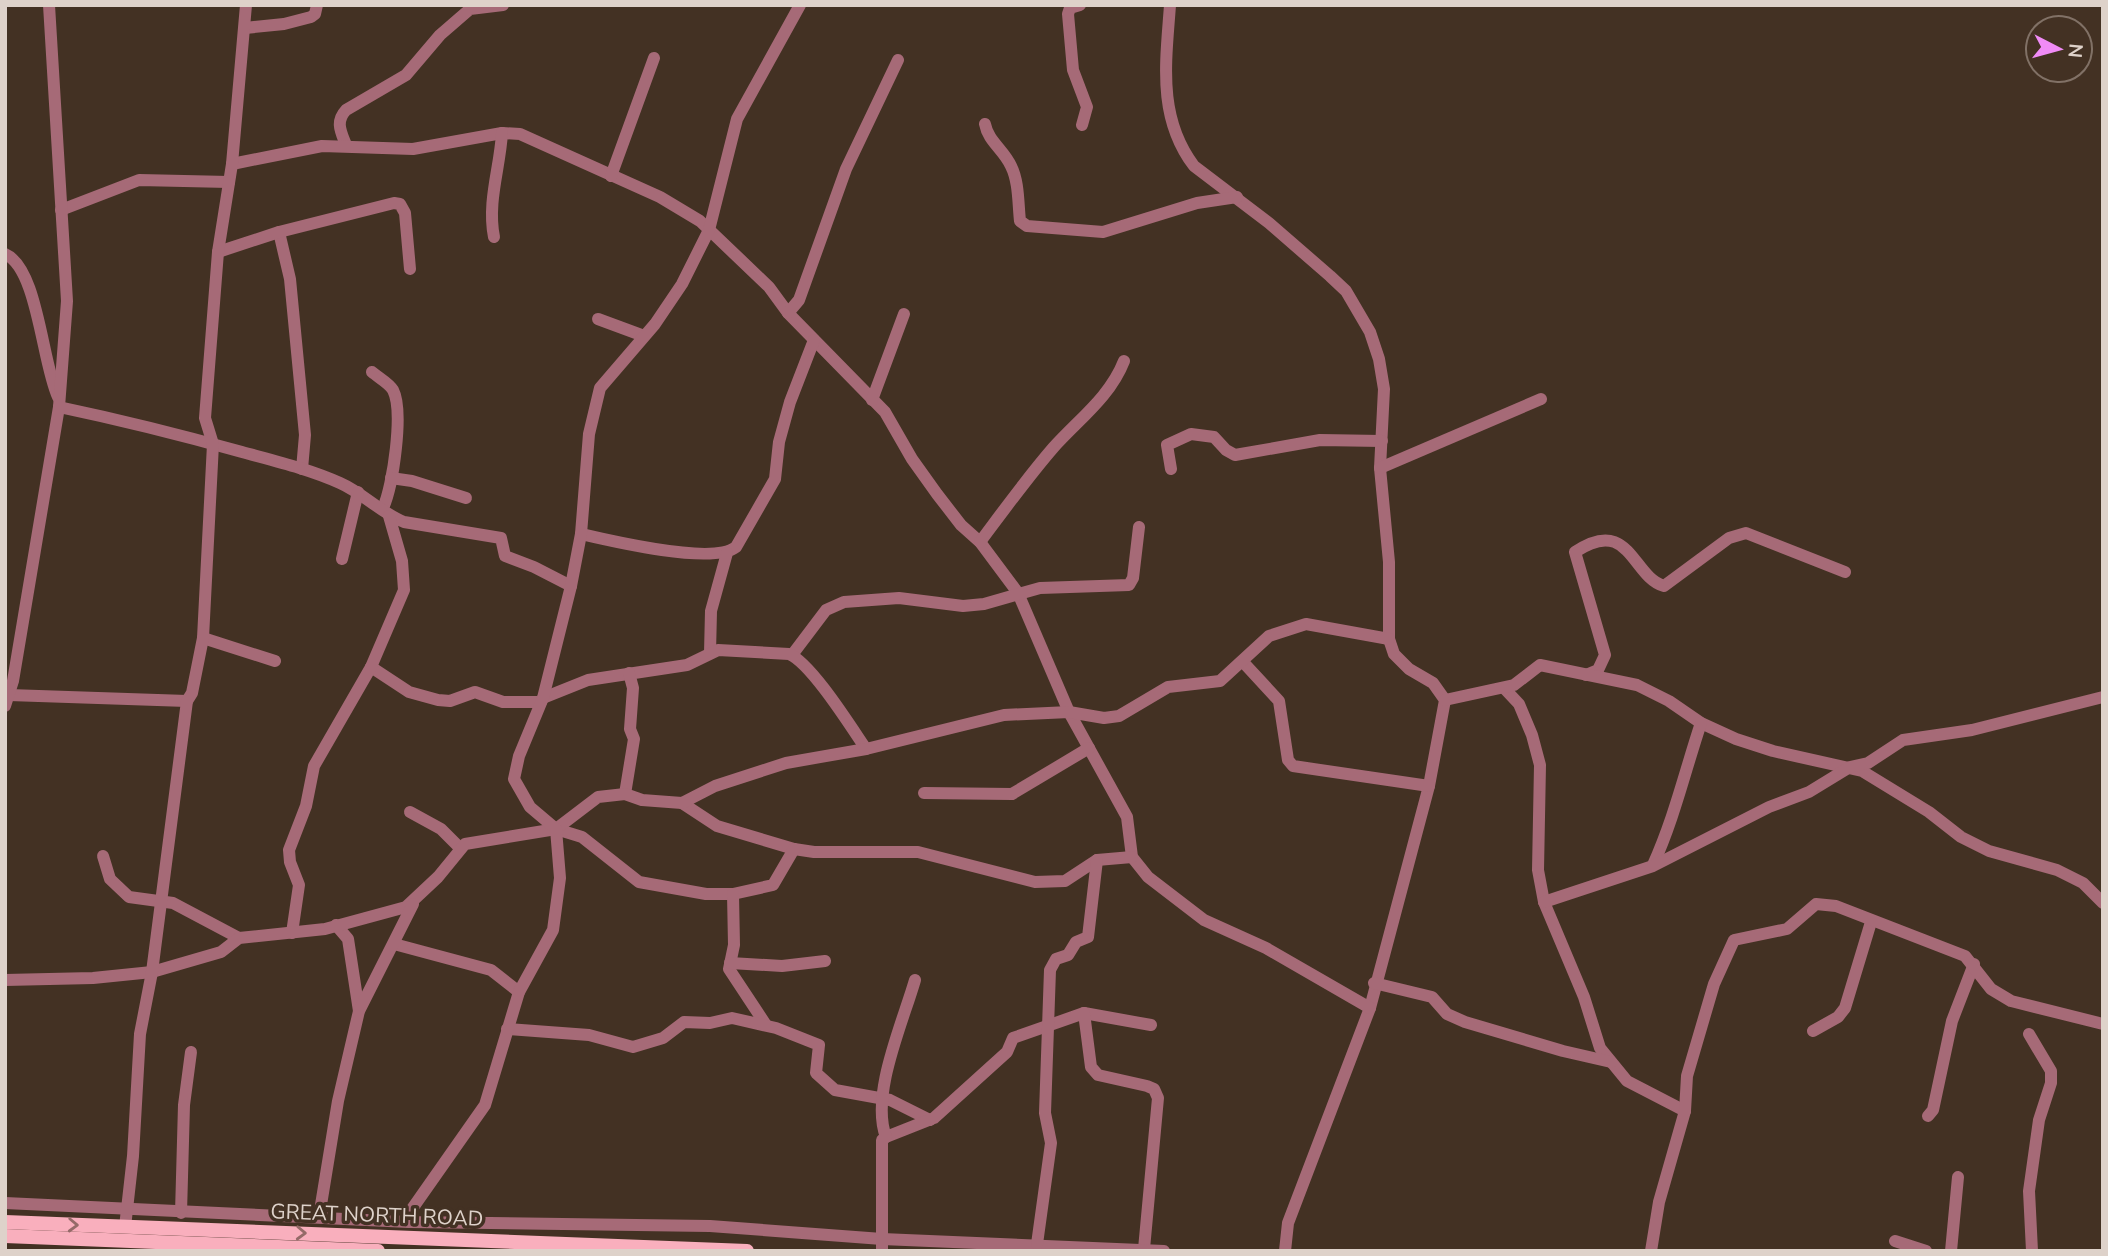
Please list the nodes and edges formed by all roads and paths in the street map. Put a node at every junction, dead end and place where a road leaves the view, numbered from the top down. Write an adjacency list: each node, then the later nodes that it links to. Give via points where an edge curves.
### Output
1 (49, 5): 19 (street)
2 (246, 5): 8 (street)
3 (317, 5): 8 (street, via 311,17)
4 (503, 5): 14 (street, via 470,9 406,75 346,110 339,125)
5 (800, 5): 20 (street, via 737,118)
6 (1080, 5): 12 (street, via 1070,8 1068,14 1073,70 1087,107)
7 (1170, 5): 18 (street, via 1164,74 1176,138 1194,166)
8 (245, 28): 15 (street)
9 (654, 58): 16 (street)
10 (898, 60): 26 (street, via 846,169 799,300)
11 (985, 124): 18 (street, via 1011,164 1020,220 1027,226 1103,232 1197,203)
12 (1082, 125)
13 (502, 134): 14 (street, via 413,149); 16 (street, via 520,134); 22 (street, via 493,188)
14 (345, 145): 15 (street)
15 (232, 164): 17 (street)
16 (611, 176): 20 (street, via 660,197)
17 (229, 182): 19 (street, via 139,180); 23 (street)
18 (1237, 197): 36 (street, via 1330,276 1356,307 1380,359)
19 (61, 210): 35 (street, via 67,301)
20 (709, 230): 26 (street, via 769,287); 29 (street, via 682,284)
21 (279, 232): 23 (street); 25 (street, via 400,204); 39 (street, via 290,279 305,435)
22 (494, 237)
23 (218, 252): 37 (street, via 205,418)
24 (5, 254): 35 (street, via 17,261 27,278)
25 (410, 269)
26 (788, 313): 30 (street)
27 (904, 314): 34 (street)
28 (598, 319): 29 (street)
29 (644, 336): 46 (street, via 600,388 589,434)
30 (814, 340): 34 (street); 48 (street, via 790,402 775,479 740,542)
31 (1124, 361): 47 (street, via 1103,396 1052,450)
32 (372, 372): 41 (street, via 391,386 397,401)
33 (1541, 399): 38 (street)
34 (872, 400): 47 (street, via 885,412 937,494)
35 (59, 403): 37 (street); 64 (street)
36 (1382, 441): 38 (street); 40 (street, via 1320,440 1235,455 1214,437 1191,434 1167,445)
37 (212, 444): 39 (street); 53 (street)
38 (1380, 468): 54 (street, via 1389,562)
39 (302, 469): 42 (street)
40 (1171, 469)
41 (391, 478): 43 (street); 44 (street)
42 (358, 492): 44 (street); 49 (street)
43 (466, 498)
44 (386, 512): 51 (street, via 404,522 501,538 505,556); 59 (street, via 402,561 404,590)
45 (1139, 527): 52 (street, via 1129,584)
46 (581, 534): 48 (street, via 647,549); 51 (street)
47 (981, 542): 52 (street)
48 (727, 553): 55 (street, via 711,611)
49 (342, 559)
50 (1845, 572): 61 (street, via 1746,533 1729,538 1664,586 1622,546 1596,542 1582,547 1575,552 1605,655 1598,670)
51 (571, 586): 65 (street)
52 (1018, 593): 56 (street, via 962,606 889,598 834,604); 68 (street)
53 (203, 638): 57 (street); 67 (street)
54 (1389, 639): 58 (street, via 1306,624 1269,636); 66 (street, via 1394,654 1433,683)
55 (710, 653): 56 (street); 60 (street, via 687,665)
56 (792, 655): 71 (street, via 837,705)
57 (275, 661)
58 (1243, 662): 68 (street, via 1220,681 1168,687 1119,716); 73 (street, via 1279,701 1288,760 1293,766)
59 (371, 667): 65 (street, via 409,692 438,700 450,701 475,692 503,702); 93 (street, via 311,775 306,806 289,850 299,885)
60 (629, 673): 65 (street, via 588,680); 75 (street, via 634,739)
61 (1586, 675): 62 (street, via 1540,665); 69 (street, via 1644,688)
62 (1504, 688): 66 (street); 88 (street, via 1519,704 1540,765 1538,870)
63 (2103, 697): 72 (street, via 1972,730 1903,740 1868,763)
64 (7, 700): 67 (street)
65 (542, 700): 78 (street, via 514,779 530,807)
66 (1445, 700): 73 (street)
67 (187, 701): 87 (street)
68 (1069, 712): 70 (street); 71 (street, via 1004,715)
69 (1701, 723): 72 (street, via 1773,751); 84 (street, via 1674,815)
70 (1089, 748): 74 (street, via 1012,794); 82 (street, via 1127,817)
71 (866, 749): 76 (street, via 778,766 715,786)
72 (1850, 767): 84 (street, via 1809,792 1769,807); 85 (street, via 1886,784 1961,837 1989,851)
73 (1429, 786): 102 (street)
74 (924, 793)
75 (625, 794): 76 (street); 78 (street, via 589,802)
76 (682, 803): 80 (street, via 717,826)
77 (410, 812): 79 (street, via 441,829)
78 (555, 829): 79 (street, via 471,841); 86 (street, via 582,837 639,882); 103 (street, via 561,878 557,916)
79 (460, 848): 90 (street)
80 (794, 849): 83 (street, via 918,852 1035,882 1065,881); 86 (street, via 773,885)
81 (103, 856): 87 (street, via 110,878 129,897)
82 (1132, 857): 83 (street); 104 (street, via 1148,877 1204,920 1266,948)
83 (1097, 860): 107 (street, via 1089,935 1056,959 1050,970)
84 (1653, 866): 88 (street)
85 (2098, 887): 89 (street)
86 (733, 894): 97 (street)
87 (161, 901): 94 (street, via 180,906); 99 (street)
88 (1544, 902): 115 (street, via 1600,1048)
89 (2103, 903)
90 (413, 904): 92 (street); 95 (street)
91 (1871, 922): 98 (street, via 1928,940); 112 (street, via 1845,1008); 117 (street, via 1845,908 1816,904 1787,929 1734,940 1714,984 1687,1076)
92 (336, 926): 93 (street); 105 (street, via 348,939)
93 (292, 933): 94 (street)
94 (239, 938): 99 (street, via 221,951)
95 (394, 944): 103 (street, via 491,971); 105 (street)
96 (825, 961): 97 (street, via 782,967)
97 (730, 963): 109 (street, via 732,974)
98 (1974, 964): 108 (street, via 1991,989 2011,1002); 118 (street, via 1952,1021)
99 (152, 972): 100 (street); 123 (street, via 140,1034)
100 (5, 980)
101 (915, 980): 116 (street, via 886,1075)
102 (1374, 983): 104 (street); 115 (street, via 1432,997 1447,1014 1465,1022)
103 (519, 992): 111 (street)
104 (1370, 1008): 137 (street, via 1288,1223)
105 (359, 1011): 125 (street)
106 (1084, 1013): 107 (street); 110 (street); 133 (street, via 1091,1067 1098,1075 1154,1089 1158,1098)
107 (1048, 1024): 119 (street, via 1013,1038 1007,1052); 131 (street, via 1045,1113 1051,1143)
108 (2103, 1024)
109 (766, 1025): 111 (street, via 732,1018 684,1022 663,1038 629,1047 602,1037); 116 (street, via 819,1045 816,1073 828,1086)
110 (1151, 1026)
111 (507, 1029): 127 (street, via 485,1105 412,1209)
112 (1814, 1031)
113 (2029, 1034): 141 (street, via 2051,1071 2029,1191)
114 (191, 1052): 124 (street, via 184,1105)
115 (1611, 1062): 117 (street, via 1627,1081)
116 (884, 1099): 119 (street); 120 (street)
117 (1685, 1111): 138 (street, via 1659,1202)
118 (1928, 1116)
119 (930, 1121): 120 (street)
120 (886, 1137): 132 (street, via 881,1157)
121 (1958, 1177): 140 (street)
122 (5, 1203): 123 (street)
123 (126, 1211): 124 (street); 129 (street)
124 (181, 1213): 125 (street)
125 (319, 1217): 127 (street)
126 (5, 1222): 129 (main road, GREAT NORTH ROAD, one-way to 129)
127 (409, 1222): 132 (street, via 710,1226)
128 (5, 1236): 129 (main road, GREAT NORTH ROAD)
129 (126, 1240): 134 (main road, GREAT NORTH ROAD); 135 (main road, GREAT NORTH ROAD, one-way to 135)
130 (1895, 1241): 139 (street)
131 (1037, 1244): 132 (street); 133 (street)
132 (882, 1245)
133 (1144, 1249): 136 (street)
134 (377, 1251)
135 (747, 1251)
136 (1164, 1251)
137 (1285, 1251)
138 (1651, 1251)
139 (1926, 1251)
140 (1951, 1251)
141 (2032, 1251)

